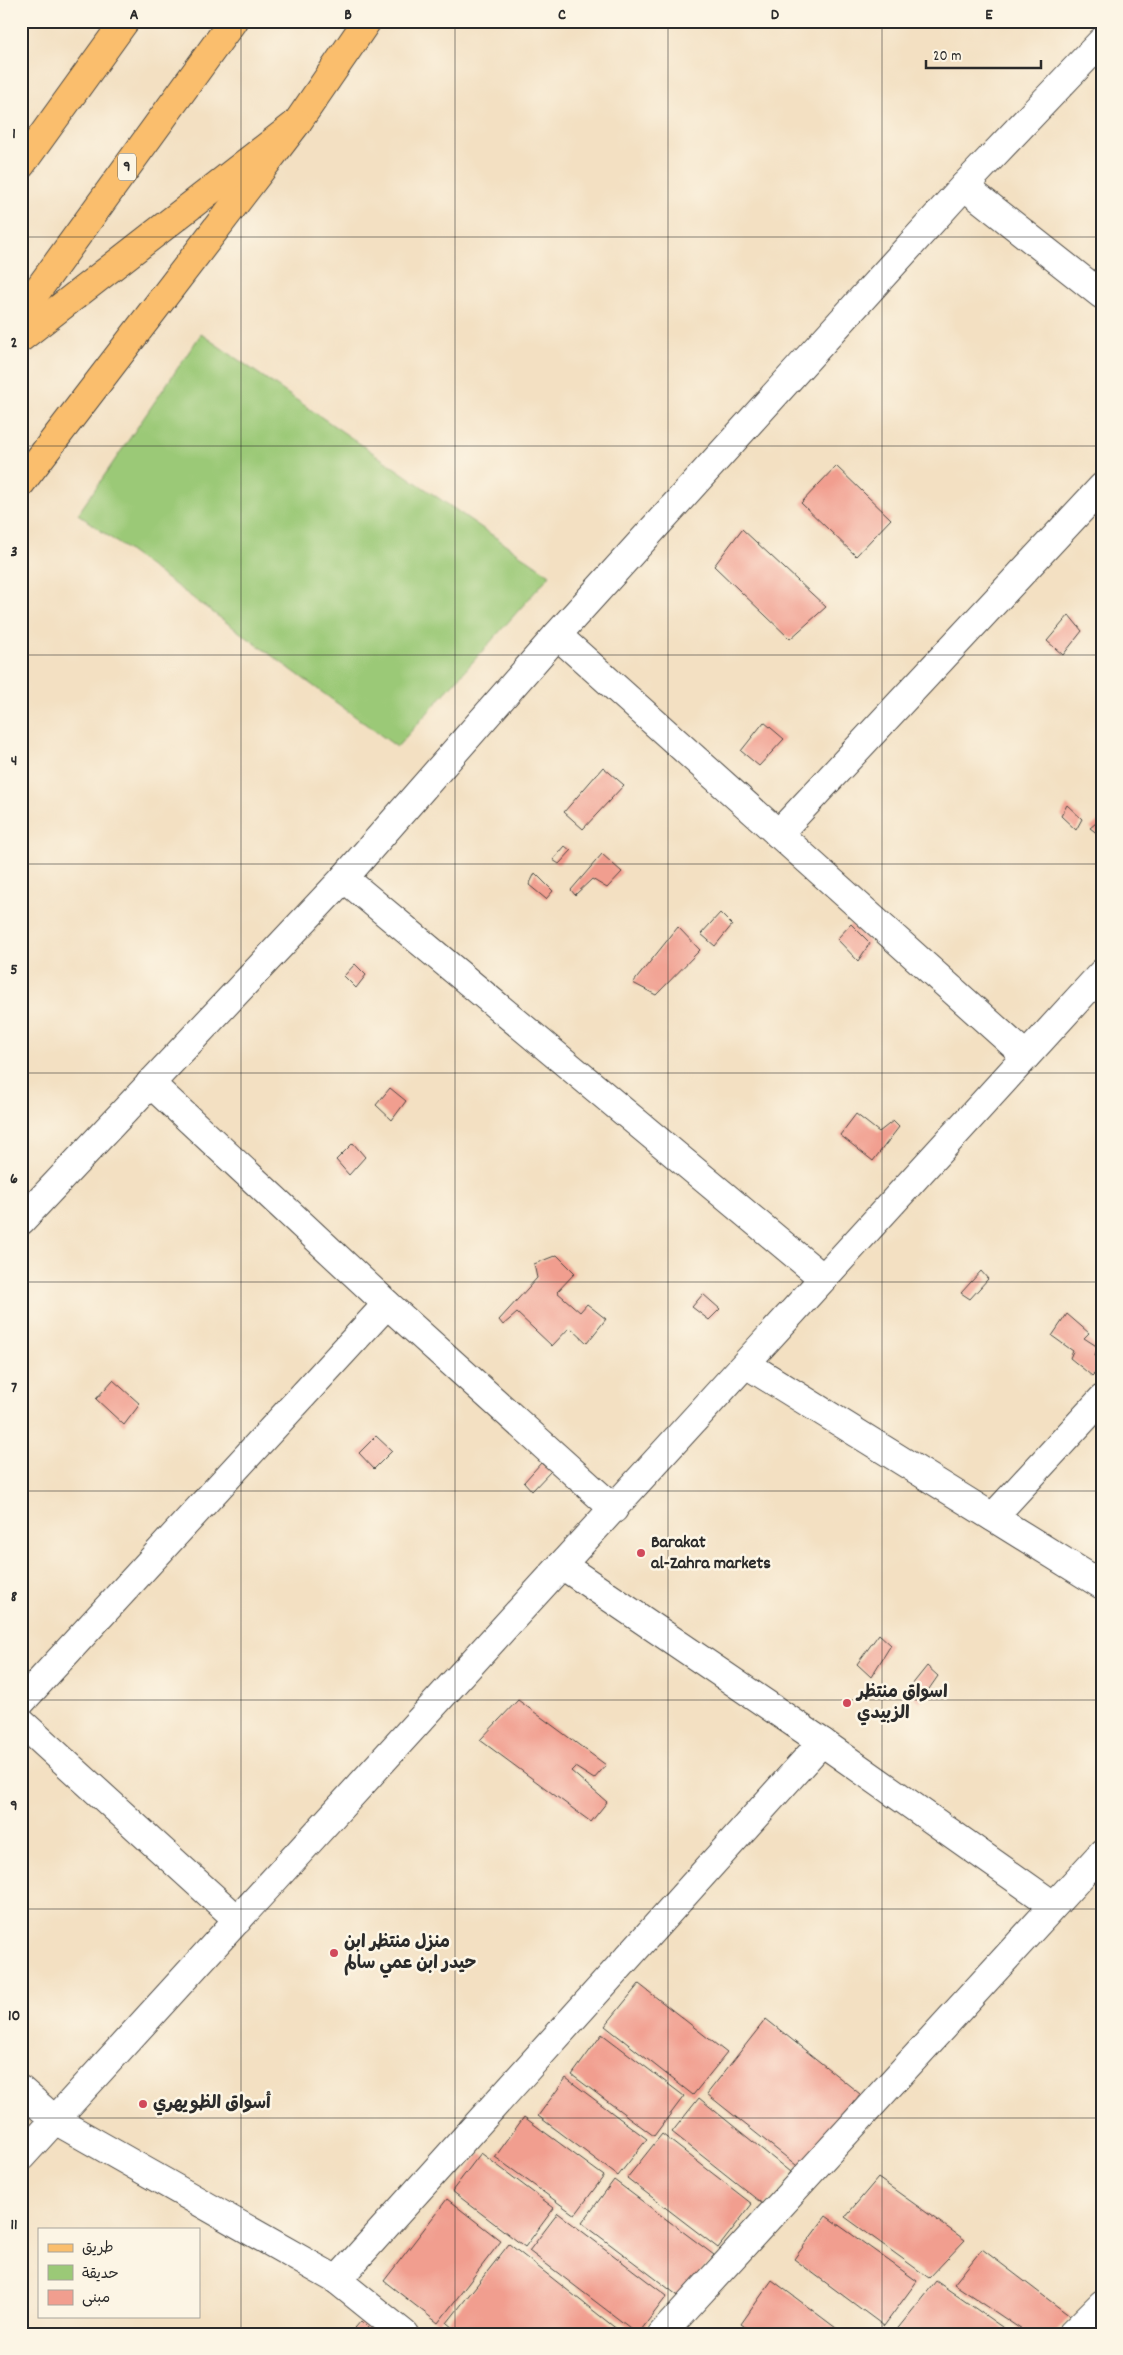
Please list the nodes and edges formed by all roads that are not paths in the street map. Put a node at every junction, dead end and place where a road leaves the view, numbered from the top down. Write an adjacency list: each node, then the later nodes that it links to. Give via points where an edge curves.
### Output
1 (125, 21): 6 (main road)
2 (232, 21): 9 (main road, 9)
3 (366, 21): 5 (main road)
4 (1102, 41): 7 (street)
5 (297, 123): 10 (main road); 11 (main road)
6 (21, 165)
7 (964, 186): 8 (street); 13 (street)
8 (1102, 295)
9 (21, 313)
10 (21, 338)
11 (21, 482)
12 (1102, 487): 14 (street)
13 (557, 635): 14 (street); 15 (street)
14 (778, 834): 17 (street)
15 (344, 878): 18 (street); 20 (street)
16 (1102, 973): 17 (street)
17 (1026, 1056): 20 (street)
18 (150, 1083): 19 (street); 21 (street)
19 (21, 1220)
20 (823, 1278): 22 (street)
21 (387, 1304): 24 (street); 28 (street)
22 (746, 1364): 24 (street); 25 (street)
23 (1102, 1399): 25 (street)
24 (614, 1509): 26 (street)
25 (994, 1517): 27 (street)
26 (562, 1565): 30 (street); 33 (street)
27 (1102, 1585)
28 (21, 1702)
29 (21, 1722): 33 (street)
30 (822, 1742): 32 (street); 37 (street)
31 (1102, 1853): 32 (street)
32 (1053, 1905): 40 (street)
33 (238, 1920): 35 (street)
34 (21, 2090): 35 (street)
35 (55, 2120): 36 (street); 37 (street)
36 (21, 2157)
37 (337, 2280): 39 (street)
38 (1102, 2304): 41 (street)
39 (404, 2334)
40 (662, 2334)
41 (1072, 2334)

